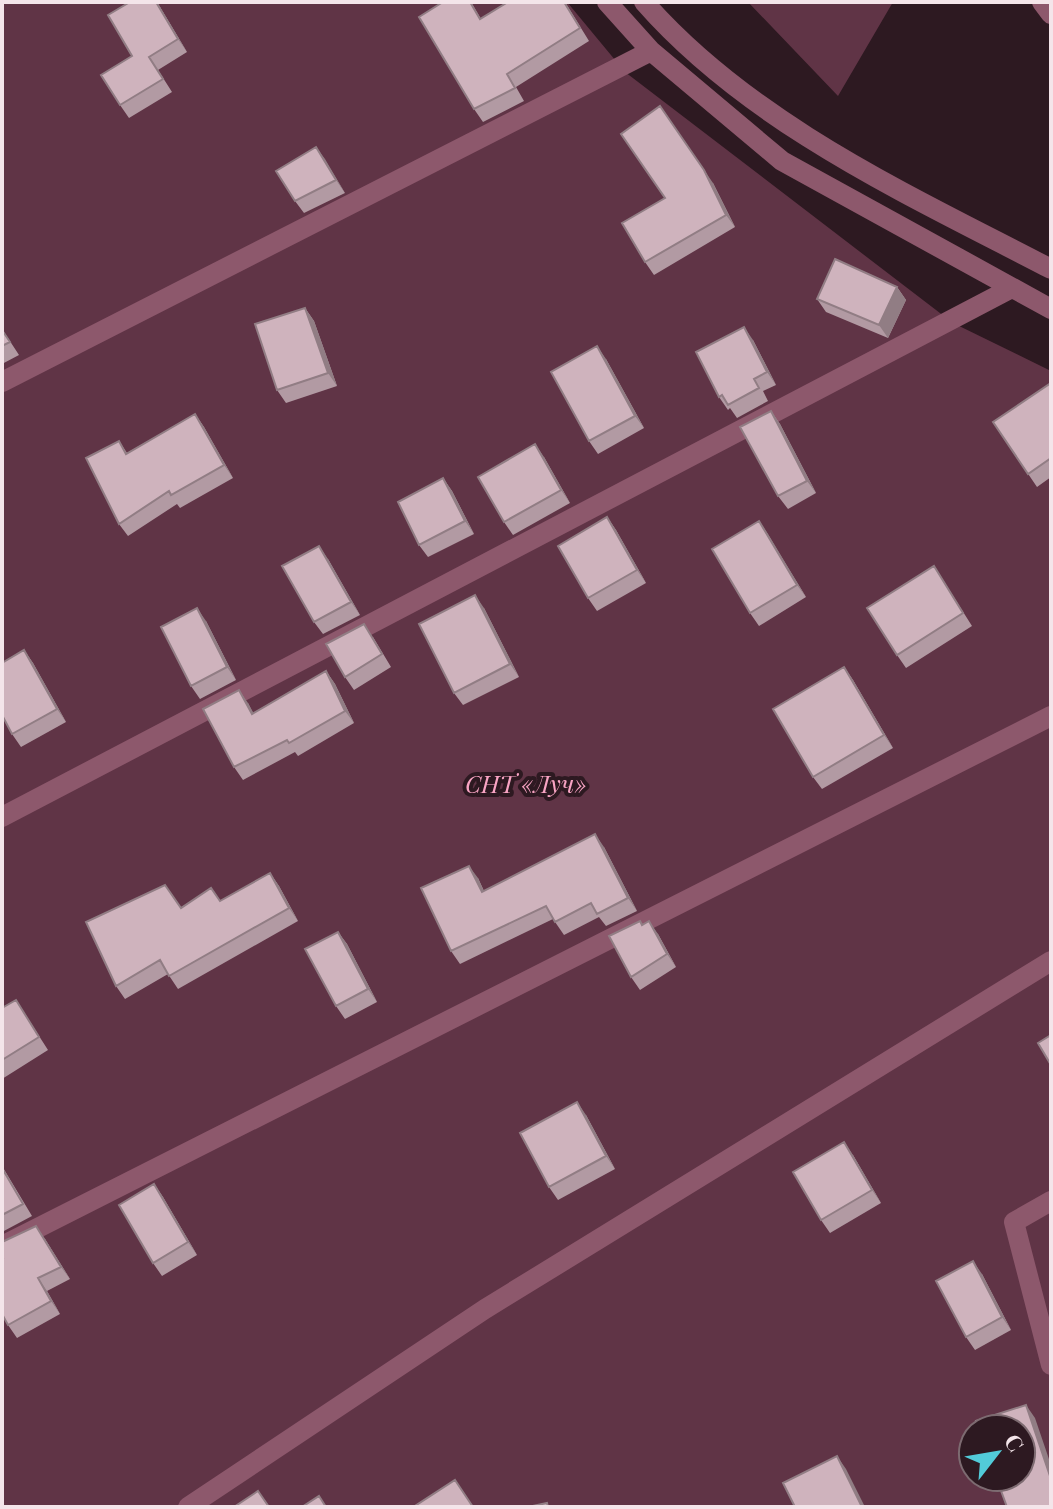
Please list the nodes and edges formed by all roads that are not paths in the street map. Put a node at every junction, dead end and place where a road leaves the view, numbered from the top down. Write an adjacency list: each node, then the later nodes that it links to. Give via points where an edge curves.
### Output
1 (607, 2): 5 (street)
2 (644, 2): 6 (street, via 676,38 798,131)
3 (1042, 2): 4 (street)
4 (1051, 14)
5 (651, 51): 7 (street, via 782,161); 9 (street)
6 (1051, 269)
7 (1010, 289): 8 (street); 11 (street)
8 (1051, 309)
9 (2, 382)
10 (1051, 716): 14 (street)
11 (2, 817)
12 (1051, 961): 16 (street, via 499,1301)
13 (1051, 1201): 15 (street, via 1014,1222)
14 (2, 1246)
15 (1051, 1365)
16 (188, 1507)

